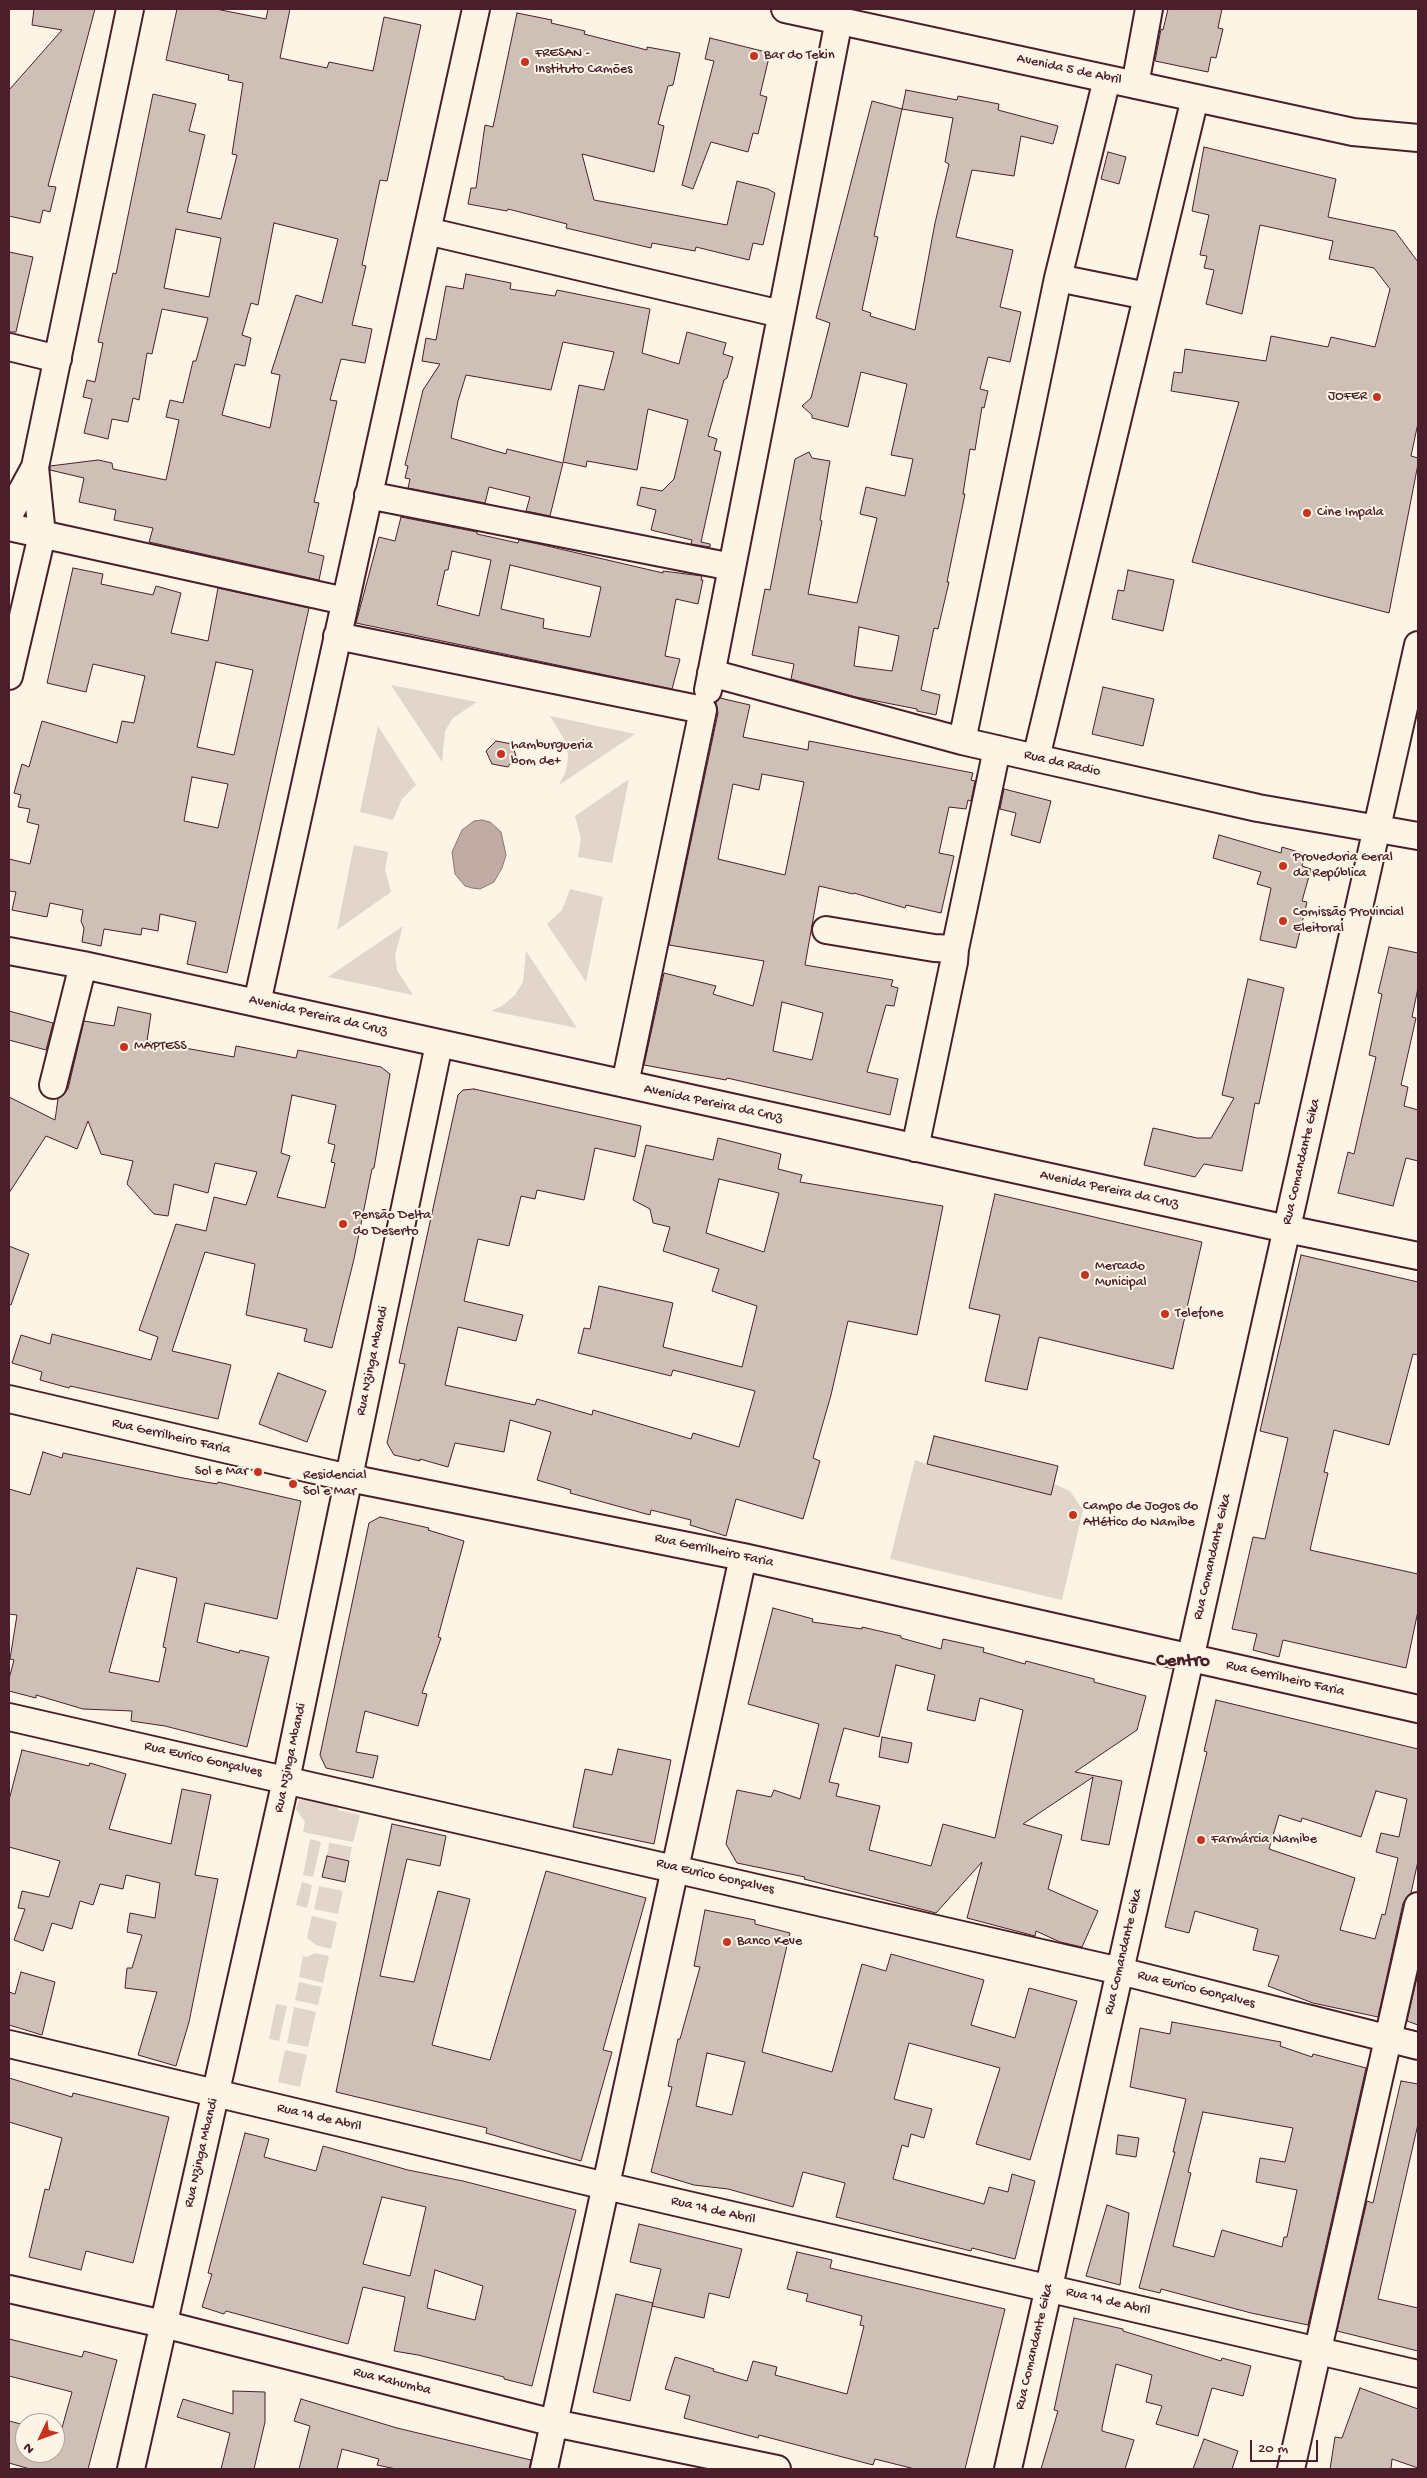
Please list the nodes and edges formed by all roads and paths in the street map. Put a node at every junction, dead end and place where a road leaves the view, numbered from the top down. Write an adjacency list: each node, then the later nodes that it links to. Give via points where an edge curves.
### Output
1 (130, 9): 17 (street)
2 (476, 9): 12 (street)
3 (785, 9): 5 (street, Avenida 5 de Abril)
4 (1149, 9): 7 (street)
5 (850, 18): 6 (street, Avenida 5 de Abril); 15 (street)
6 (1107, 79): 7 (street, Avenida 5 de Abril); 13 (street)
7 (1135, 85): 8 (street, Avenida 5 de Abril)
8 (1195, 98): 9 (street, Avenida 5 de Abril); 14 (street)
9 (1353, 132): 10 (street, Avenida 5 de Abril); 11 (street, Avenida 5 de Abril)
10 (1418, 138)
11 (1418, 158)
12 (427, 231): 15 (street); 19 (street)
13 (1058, 278): 14 (street); 30 (street)
14 (1147, 296): 32 (street)
15 (781, 314): 23 (street)
16 (9, 348): 17 (street)
17 (58, 359): 18 (street)
18 (35, 467): 20 (street); 22 (street)
19 (368, 495): 23 (street); 24 (street)
20 (9, 515)
21 (9, 527): 22 (street)
22 (42, 535): 24 (street); 28 (street)
23 (732, 567): 27 (street)
24 (345, 601): 25 (street)
25 (337, 636): 29 (street); 40 (street)
26 (1418, 645): 33 (street, Rua Comandante Gika)
27 (711, 673): 29 (street); 30 (street, Rua da Radio)
28 (9, 676)
29 (703, 710): 42 (street)
30 (962, 741): 31 (street, Rua da Radio)
31 (997, 749): 32 (street, Rua da Radio); 37 (street)
32 (1036, 758): 33 (street, Rua da Radio)
33 (1375, 836): 34 (street, Rua da Radio); 35 (street, Rua da Radio); 45 (street, Rua Comandante Gika)
34 (1418, 836)
35 (1418, 855)
36 (826, 930): 37 (street)
37 (955, 949): 44 (street)
38 (9, 951): 39 (street, Avenida Pereira da Cruz)
39 (83, 965): 40 (street, Avenida Pereira da Cruz); 43 (street)
40 (257, 1003): 41 (street, Avenida Pereira da Cruz)
41 (439, 1044): 42 (street, Avenida Pereira da Cruz); 48 (street, Rua Nzinga Mbandi)
42 (625, 1084): 44 (street, Avenida Pereira da Cruz)
43 (53, 1085)
44 (915, 1148): 45 (street, Avenida Pereira da Cruz)
45 (1287, 1229): 46 (street, Avenida Pereira da Cruz); 50 (street, Rua Comandante Gika)
46 (1418, 1256)
47 (9, 1399): 48 (street, Rua Gerrilheiro Faria)
48 (349, 1478): 49 (street, Rua Gerrilheiro Faria); 53 (street, Rua Nzinga Mbandi)
49 (743, 1557): 50 (street, Rua Gerrilheiro Faria); 54 (street)
50 (1190, 1658): 51 (street, Rua Gerrilheiro Faria); 56 (street, Rua Comandante Gika)
51 (1418, 1709)
52 (9, 1716): 53 (street, Rua Eurico Gonçalves)
53 (286, 1780): 54 (street, Rua Eurico Gonçalves); 60 (street, Rua Nzinga Mbandi)
54 (675, 1868): 56 (street, Rua Eurico Gonçalves); 61 (street)
55 (1418, 1906): 57 (street)
56 (1120, 1971): 57 (street, Rua Eurico Gonçalves); 62 (street, Rua Comandante Gika)
57 (1388, 2038): 59 (street, Rua Eurico Gonçalves); 65 (street)
58 (9, 2044): 60 (street, Rua 14 de Abril)
59 (1418, 2046)
60 (216, 2094): 61 (street, Rua 14 de Abril); 64 (street, Rua Nzinga Mbandi)
61 (606, 2186): 62 (street, Rua 14 de Abril); 67 (street)
62 (1048, 2287): 65 (street, Rua 14 de Abril); 71 (street, Rua Comandante Gika)
63 (9, 2289): 64 (street, Rua Kahumba)
64 (163, 2324): 67 (street, Rua Kahumba); 68 (street, Rua Nzinga Mbandi)
65 (1318, 2352): 66 (street, Rua 14 de Abril); 72 (street)
66 (1418, 2374)
67 (554, 2423): 69 (street); 70 (street, Rua Kahumba)
68 (132, 2469)
69 (544, 2469)
70 (777, 2469)
71 (1008, 2469)
72 (1291, 2469)

